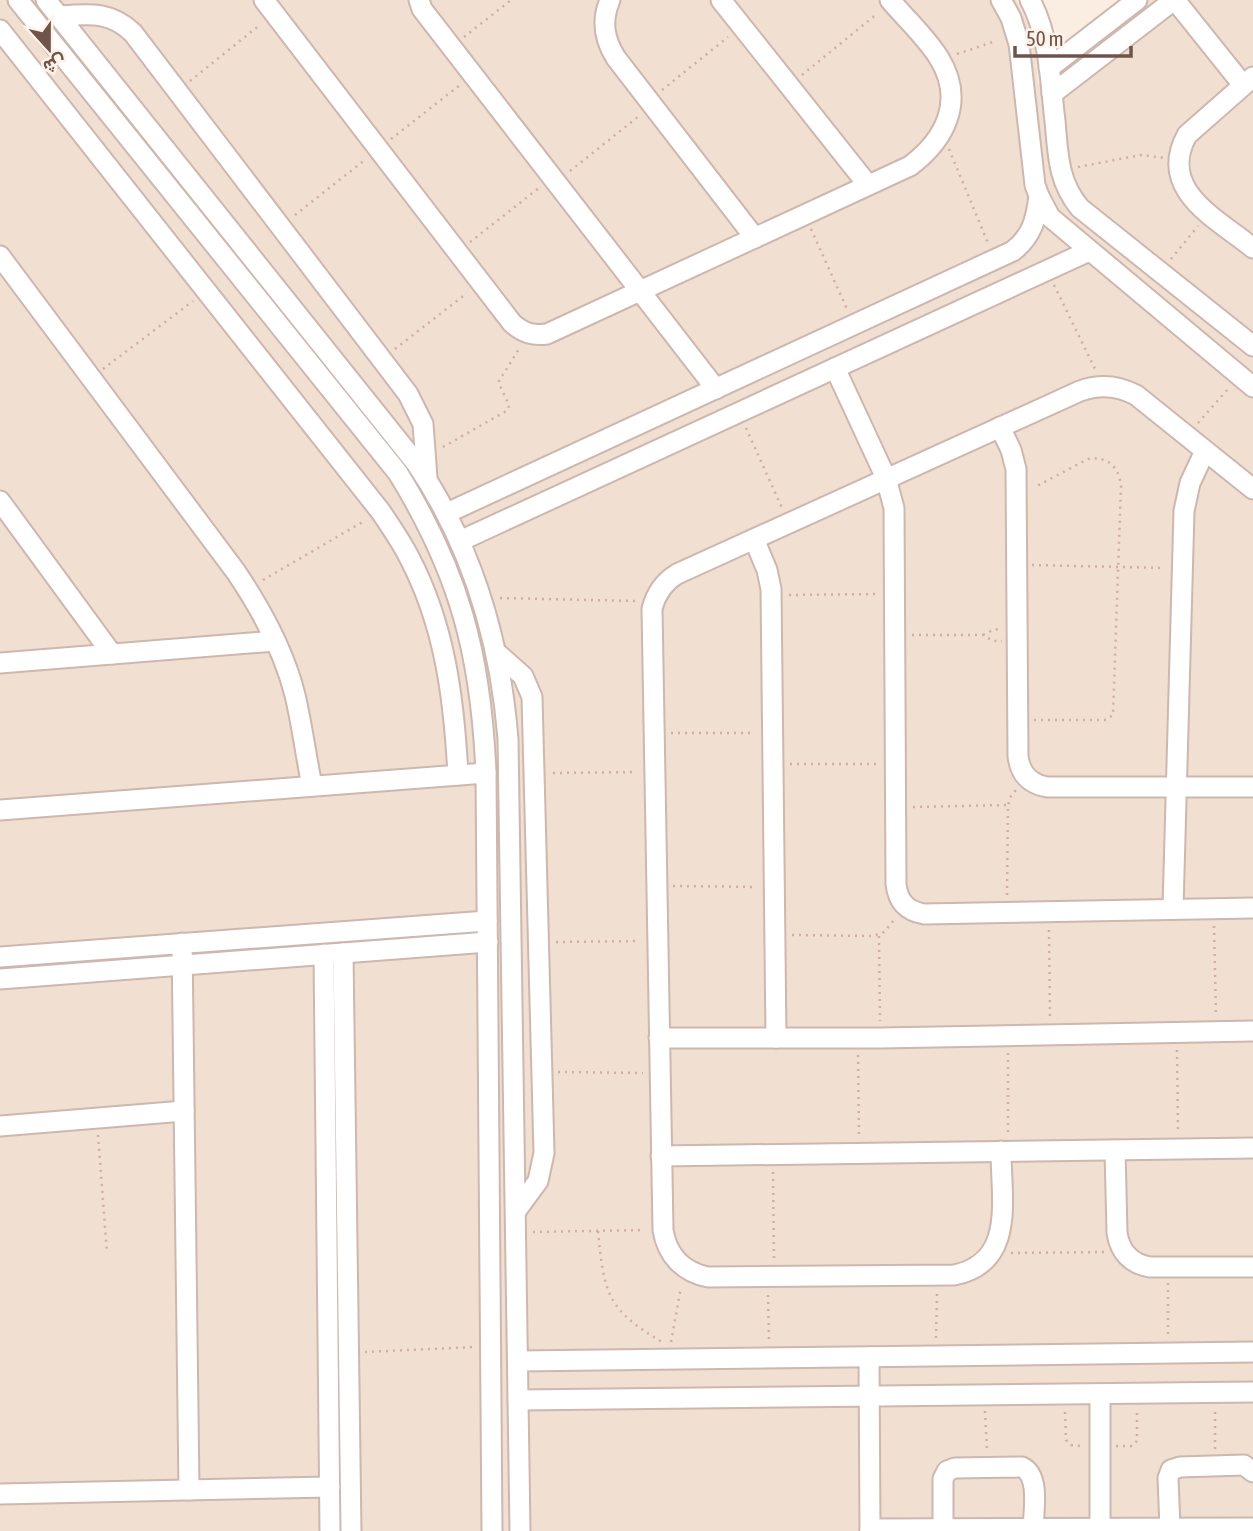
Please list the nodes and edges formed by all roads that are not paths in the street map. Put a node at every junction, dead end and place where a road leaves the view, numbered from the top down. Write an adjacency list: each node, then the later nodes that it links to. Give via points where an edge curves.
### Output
1 (18, 0): 43 (street, via 410,494 449,572 469,632)
2 (46, 0): 12 (street)
3 (419, 0): 24 (street)
4 (610, 0): 20 (street, via 604,31 608,46)
5 (721, 0): 18 (street)
6 (1001, 0): 19 (street, via 1019,44)
7 (1030, 0): 15 (street, via 1044,33)
8 (1137, 0): 15 (street)
9 (1175, 0): 16 (street); 17 (street)
10 (891, 1): 18 (street, via 941,60 951,97 949,116 929,152)
11 (269, 6): 24 (street, via 512,323 528,334 548,334)
12 (59, 16): 32 (street); 32 (street, via 103,15 125,25 417,408 423,424)
13 (0, 30): 14 (street)
14 (8, 50): 44 (street, via 207,290 381,512 409,556 431,605 446,656)
15 (1049, 68): 17 (street)
16 (1248, 81): 21 (street, via 1187,135 1177,162 1184,189)
17 (1052, 94): 25 (street, via 1060,171 1071,197)
18 (868, 186): 20 (street)
19 (1038, 196): 22 (street, via 1057,225); 28 (street, via 1037,216 1028,236 1013,251)
20 (755, 238): 24 (street)
21 (1249, 239)
22 (1088, 251): 26 (street); 27 (street)
23 (0, 256): 39 (street, via 247,589)
24 (640, 291): 28 (street)
25 (1253, 346)
26 (835, 368): 31 (street); 38 (street)
27 (1246, 381)
28 (716, 389): 35 (street)
29 (1000, 427): 30 (street, via 1080,391 1103,386 1136,395); 31 (street); 46 (street, via 1014,459 1019,764 1026,778 1047,788)
30 (1205, 451): 33 (street); 46 (street, via 1185,501)
31 (886, 478): 37 (street); 52 (street, via 894,508 896,884 904,905 924,914)
32 (427, 479): 35 (street)
33 (1253, 489)
34 (0, 502): 36 (street)
35 (447, 513): 38 (street)
36 (6, 519): 41 (street)
37 (754, 539): 61 (street, via 671,578 652,609); 62 (street, via 771,595)
38 (460, 541): 40 (street)
39 (275, 641): 41 (street); 45 (street, via 294,693)
40 (497, 653): 50 (street, via 508,739); 69 (street, via 518,670 530,689 535,773 543,1163 534,1190)
41 (112, 654): 42 (street)
42 (0, 663)
43 (486, 773): 44 (street); 49 (street)
44 (458, 775): 45 (street)
45 (312, 786): 48 (street)
46 (1177, 787): 47 (street); 52 (street)
47 (1253, 787)
48 (0, 810)
49 (486, 841): 50 (street); 53 (street)
50 (510, 841): 69 (street)
51 (1253, 908): 52 (street)
52 (1173, 909)
53 (488, 921): 54 (street); 55 (street)
54 (488, 942): 56 (street); 91 (street)
55 (182, 943): 57 (street); 58 (street)
56 (334, 953): 58 (street); 79 (street); 90 (street)
57 (0, 957)
58 (182, 965): 59 (street); 63 (street)
59 (0, 979)
60 (1253, 1031): 62 (street)
61 (659, 1038): 62 (street); 68 (street)
62 (776, 1038)
63 (184, 1111): 64 (street); 80 (street)
64 (0, 1126)
65 (1253, 1148): 66 (street)
66 (1115, 1150): 67 (street); 70 (street, via 1117,1233 1135,1263)
67 (1004, 1151): 68 (street); 68 (street, via 1001,1228 992,1253 965,1273 937,1275 708,1277 684,1268 667,1247 663,1230)
68 (662, 1156)
69 (516, 1211): 73 (street)
70 (1253, 1267)
71 (1253, 1352): 72 (street)
72 (869, 1357): 73 (street); 76 (street)
73 (518, 1361): 77 (street)
74 (1253, 1392): 75 (street)
75 (1100, 1394): 76 (street); 87 (street)
76 (869, 1396): 77 (street); 84 (street)
77 (518, 1400): 92 (street)
78 (1253, 1472): 82 (street, via 1244,1465 1171,1470)
79 (330, 1487): 80 (street); 89 (street)
80 (190, 1490): 81 (street)
81 (0, 1494)
82 (1170, 1528): 87 (street); 88 (street)
83 (1253, 1528): 88 (street)
84 (870, 1530): 85 (street)
85 (943, 1530): 86 (street); 86 (street, via 944,1474 950,1468 987,1467 1030,1471)
86 (1033, 1530): 87 (street)
87 (1100, 1530)
88 (1215, 1530)
89 (330, 1531)
90 (351, 1531)
91 (492, 1531)
92 (520, 1531)

